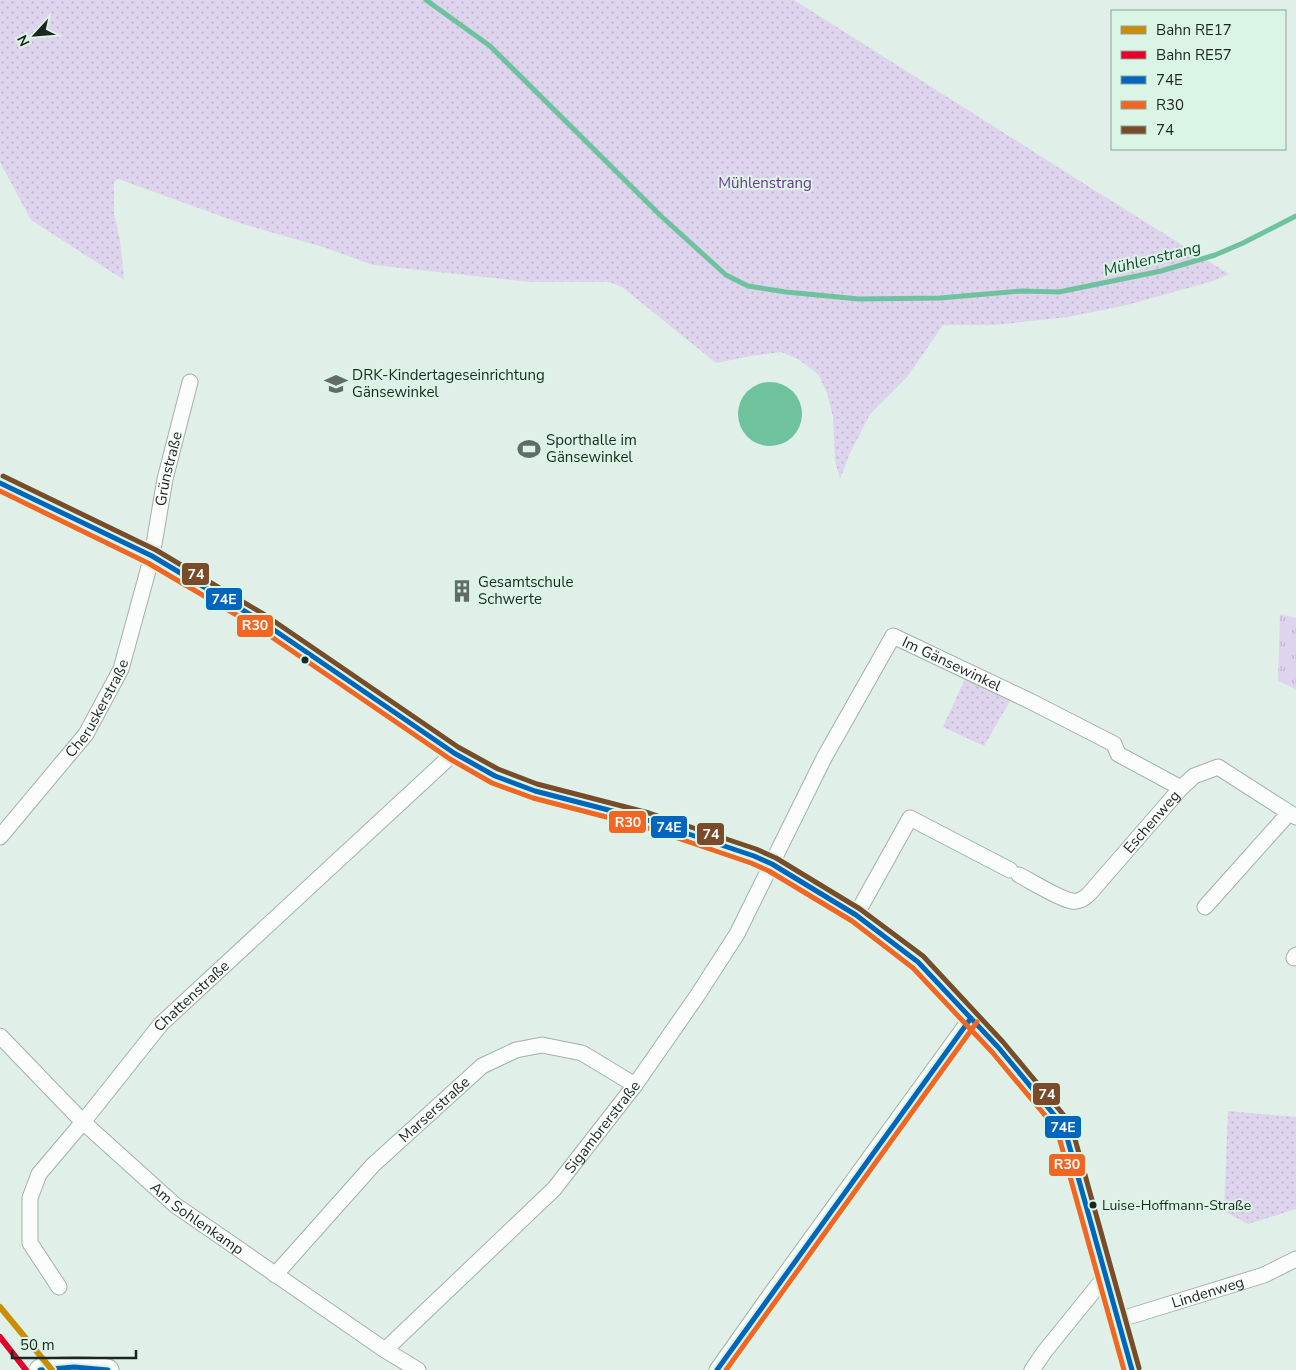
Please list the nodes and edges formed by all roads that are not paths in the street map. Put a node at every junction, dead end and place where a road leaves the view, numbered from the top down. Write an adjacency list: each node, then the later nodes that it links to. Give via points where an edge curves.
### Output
1 (190, 382): 3 (street, Grünstraße, via 165,479)
2 (0, 483): 3 (street)
3 (152, 556): 4 (street, via 272,628); 7 (street, Cheruskerstraße, via 121,669 86,734)
4 (454, 753): 8 (street, via 495,776 535,792 647,820); 14 (street, Chattenstraße, via 161,1024)
5 (1181, 788): 6 (street, Eschenweg, via 1194,776 1218,767); 8 (street, Im Gänsewinkel, via 1118,754 1114,744 893,636 824,758); 10 (street, Eschenweg, via 1083,900 1063,898 1023,873 910,818)
6 (1293, 815): 9 (street, Eschenweg)
7 (0, 837)
8 (772, 864): 10 (street); 13 (street, Sigambrerstraße, via 737,934)
9 (1205, 906)
10 (856, 915): 11 (street, via 918,962)
11 (972, 1018): 17 (street, via 1060,1122); 24 (street)
12 (0, 1036): 14 (street, Am Sohlenkamp)
13 (635, 1085): 16 (street, Marserstraße, via 582,1053 542,1045 516,1050 482,1066 373,1164); 20 (street, Sigambrerstraße, via 554,1188)
14 (83, 1122): 16 (street, Am Sohlenkamp, via 175,1205); 18 (street, Chattenstraße, via 39,1174 30,1198 30,1243)
15 (1296, 1259): 19 (street, Lindenweg, via 1264,1275)
16 (275, 1275): 20 (street, Am Sohlenkamp)
17 (1105, 1277): 19 (street); 25 (street)
18 (59, 1287)
19 (1118, 1320): 26 (street)
20 (385, 1350): 23 (street, Am Sohlenkamp)
21 (49, 1369): 22 (main road, via 92,1367)
22 (108, 1370)
23 (418, 1370)
24 (717, 1370)
25 (1032, 1370)
26 (1132, 1370)

